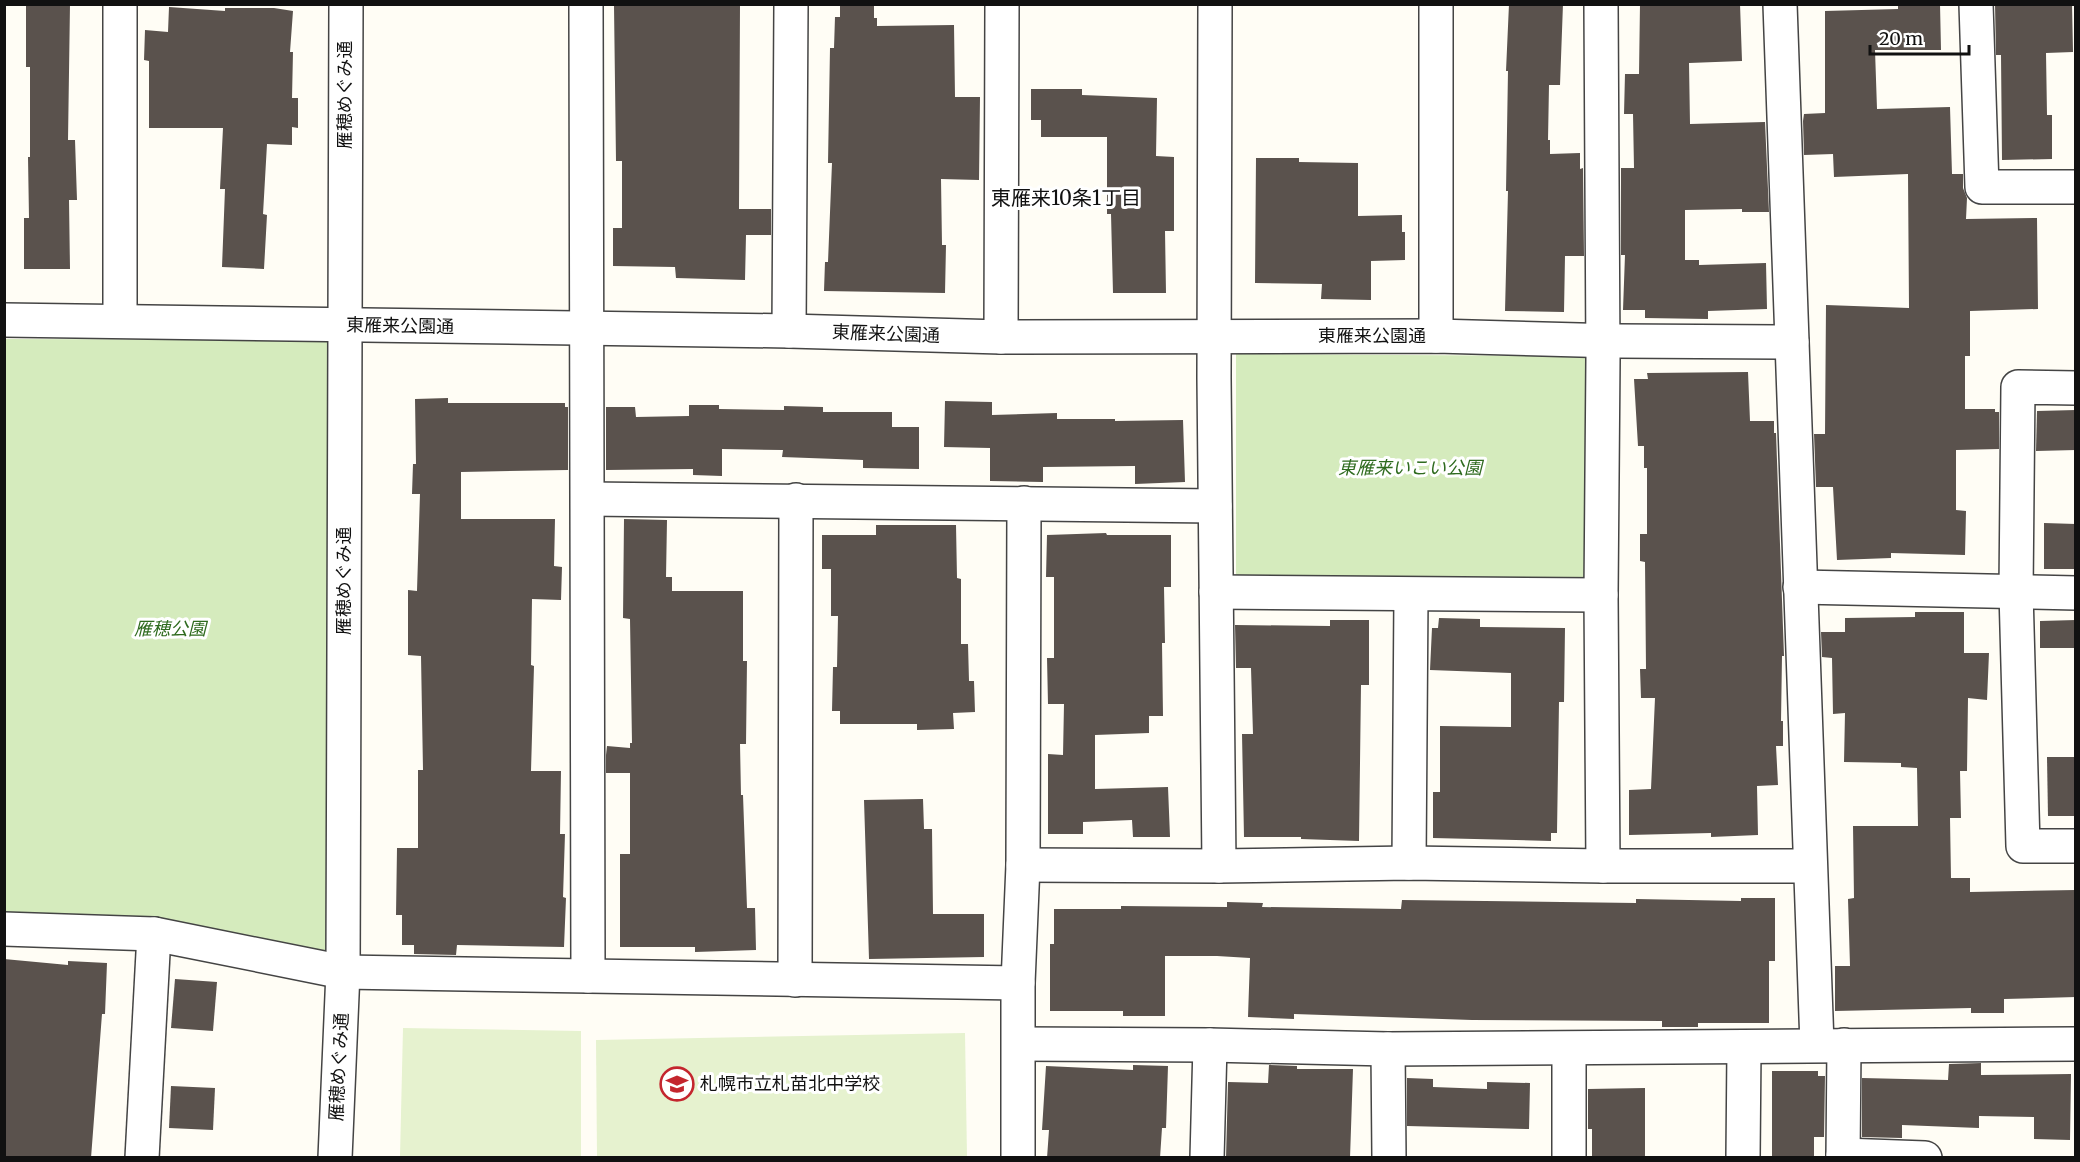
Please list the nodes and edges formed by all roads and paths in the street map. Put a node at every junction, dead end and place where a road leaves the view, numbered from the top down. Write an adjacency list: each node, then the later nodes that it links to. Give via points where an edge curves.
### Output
1 (120, 4): 13 (street)
2 (346, 4): 14 (street, 雁穂めぐみ通)
3 (586, 4): 15 (street)
4 (791, 4): 16 (street)
5 (1002, 4): 19 (street)
6 (1215, 4): 17 (street)
7 (1437, 4): 18 (street, 東雁来公園通)
8 (1600, 4): 20 (street)
9 (1780, 4): 21 (street)
10 (1976, 4): 11 (street, via 1982,187)
11 (2076, 187)
12 (4, 320): 13 (street, 東雁来公園通)
13 (120, 321): 14 (street, 東雁来公園通)
14 (344, 325): 15 (street, 東雁来公園通); 41 (street, 雁穂めぐみ通)
15 (588, 328): 16 (street, 東雁来公園通); 23 (street)
16 (789, 331): 19 (street, 東雁来公園通)
17 (1215, 336): 18 (street, 東雁来公園通); 19 (street, 東雁来公園通); 26 (street)
18 (1436, 336): 20 (street)
19 (1001, 337)
20 (1603, 340): 21 (street); 32 (street)
21 (1792, 342): 27 (street)
22 (2076, 388): 29 (street, via 2018,387)
23 (588, 499): 24 (street); 42 (street)
24 (796, 500): 25 (street); 43 (street)
25 (1024, 503): 26 (street); 35 (street)
26 (1215, 506): 28 (street)
27 (1800, 587): 29 (street); 38 (street)
28 (1216, 592): 31 (street); 36 (street)
29 (2016, 592): 30 (street); 33 (street, via 2023,846)
30 (2076, 593)
31 (1410, 595): 32 (street); 34 (street)
32 (1601, 595): 37 (street)
33 (2076, 846)
34 (1409, 863): 36 (street); 37 (street)
35 (1023, 865): 36 (street); 44 (street)
36 (1219, 866)
37 (1603, 866): 38 (street)
38 (1810, 866): 48 (street)
39 (4, 928): 40 (street)
40 (154, 934): 41 (street); 53 (street)
41 (344, 972): 42 (street); 54 (street, 雁穂めぐみ通)
42 (588, 976): 43 (street)
43 (795, 980): 44 (street)
44 (1018, 984): 45 (street)
45 (1019, 1044): 47 (street); 55 (street)
46 (2076, 1044): 48 (street)
47 (1210, 1045): 50 (street); 56 (street)
48 (1831, 1045): 49 (street); 52 (street)
49 (1744, 1048): 51 (street); 59 (street)
50 (1388, 1049): 51 (street); 57 (street)
51 (1569, 1049): 58 (street)
52 (1843, 1156): 60 (street)
53 (142, 1158)
54 (335, 1158)
55 (1018, 1158)
56 (1207, 1158)
57 (1389, 1158)
58 (1569, 1158)
59 (1743, 1158)
60 (1925, 1158)

